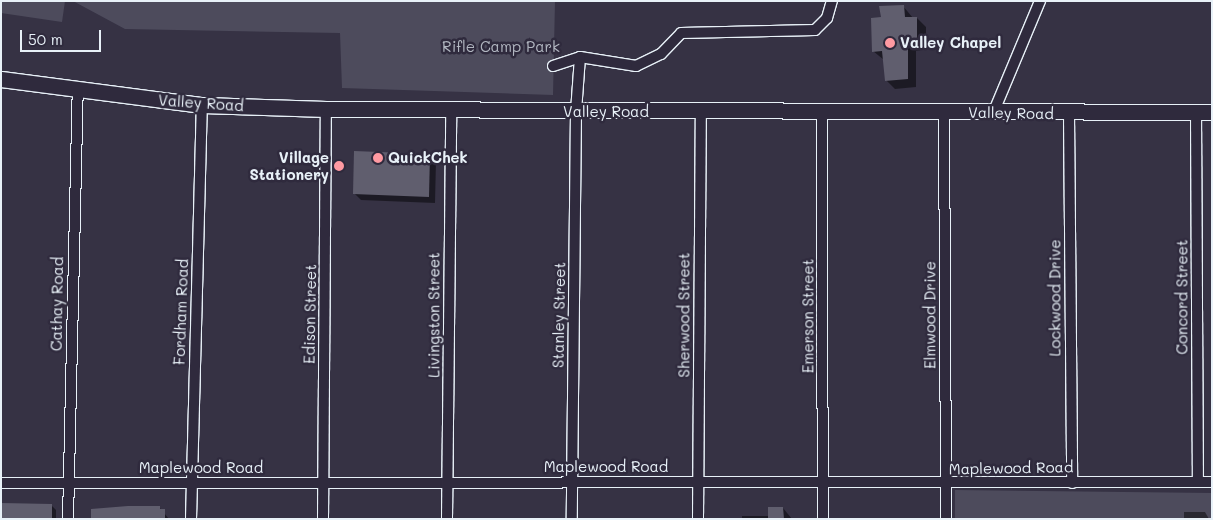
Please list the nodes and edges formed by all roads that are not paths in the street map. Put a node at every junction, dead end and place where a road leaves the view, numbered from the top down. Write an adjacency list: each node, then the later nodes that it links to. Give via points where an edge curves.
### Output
1 (832, 1): 3 (street, via 827,18 815,30 681,32 662,54 636,66)
2 (1040, 1): 11 (street)
3 (580, 57): 4 (street); 10 (street, Stanley Street)
4 (553, 66)
5 (1, 79): 6 (main road, Valley Road)
6 (78, 90): 7 (main road, Valley Road); 28 (street, Cathay Road)
7 (202, 105): 8 (main road, Valley Road); 18 (street, Fordham Road)
8 (326, 109): 9 (main road, Valley Road); 19 (street, Edison Street)
9 (451, 111): 10 (main road, Valley Road); 25 (street, Livingston Street)
10 (576, 111): 12 (main road, Valley Road); 26 (street, Stanley Street)
11 (994, 111): 13 (main road, Valley Road); 17 (main road, Valley Road)
12 (701, 112): 15 (main road, Valley Road); 20 (street, Sherwood Street)
13 (944, 112): 15 (main road, Valley Road); 29 (street, Elmwood Drive)
14 (1212, 112): 16 (main road, Valley Road)
15 (822, 113): 21 (street, Emerson Street)
16 (1196, 113): 17 (main road, Valley Road); 22 (street, Concord Street)
17 (1069, 114): 27 (street, Lockwood Drive)
18 (191, 482): 19 (street, Maplewood Road); 28 (street, Maplewood Road); 31 (street, Fordham Road)
19 (323, 482): 25 (street, Maplewood Road); 32 (street, Edison Street)
20 (698, 482): 21 (street, Maplewood Road); 26 (street, Maplewood Road); 35 (street, Sherwood Street)
21 (824, 482): 29 (street, Maplewood Road); 36 (street, Emerson Street)
22 (1198, 482): 23 (street, Maplewood Road); 27 (street, Maplewood Road)
23 (1212, 482)
24 (1, 483): 28 (street, Maplewood Road)
25 (448, 483): 26 (street, Maplewood Road); 33 (street, Livingston Street)
26 (573, 483): 34 (street, Stanley Street)
27 (1072, 483): 29 (street, Maplewood Road)
28 (68, 484): 30 (street, Cathay Road)
29 (947, 484): 37 (street, Elmwood Drive)
30 (68, 519)
31 (191, 519)
32 (323, 519)
33 (447, 519)
34 (572, 519)
35 (698, 519)
36 (823, 519)
37 (946, 519)

